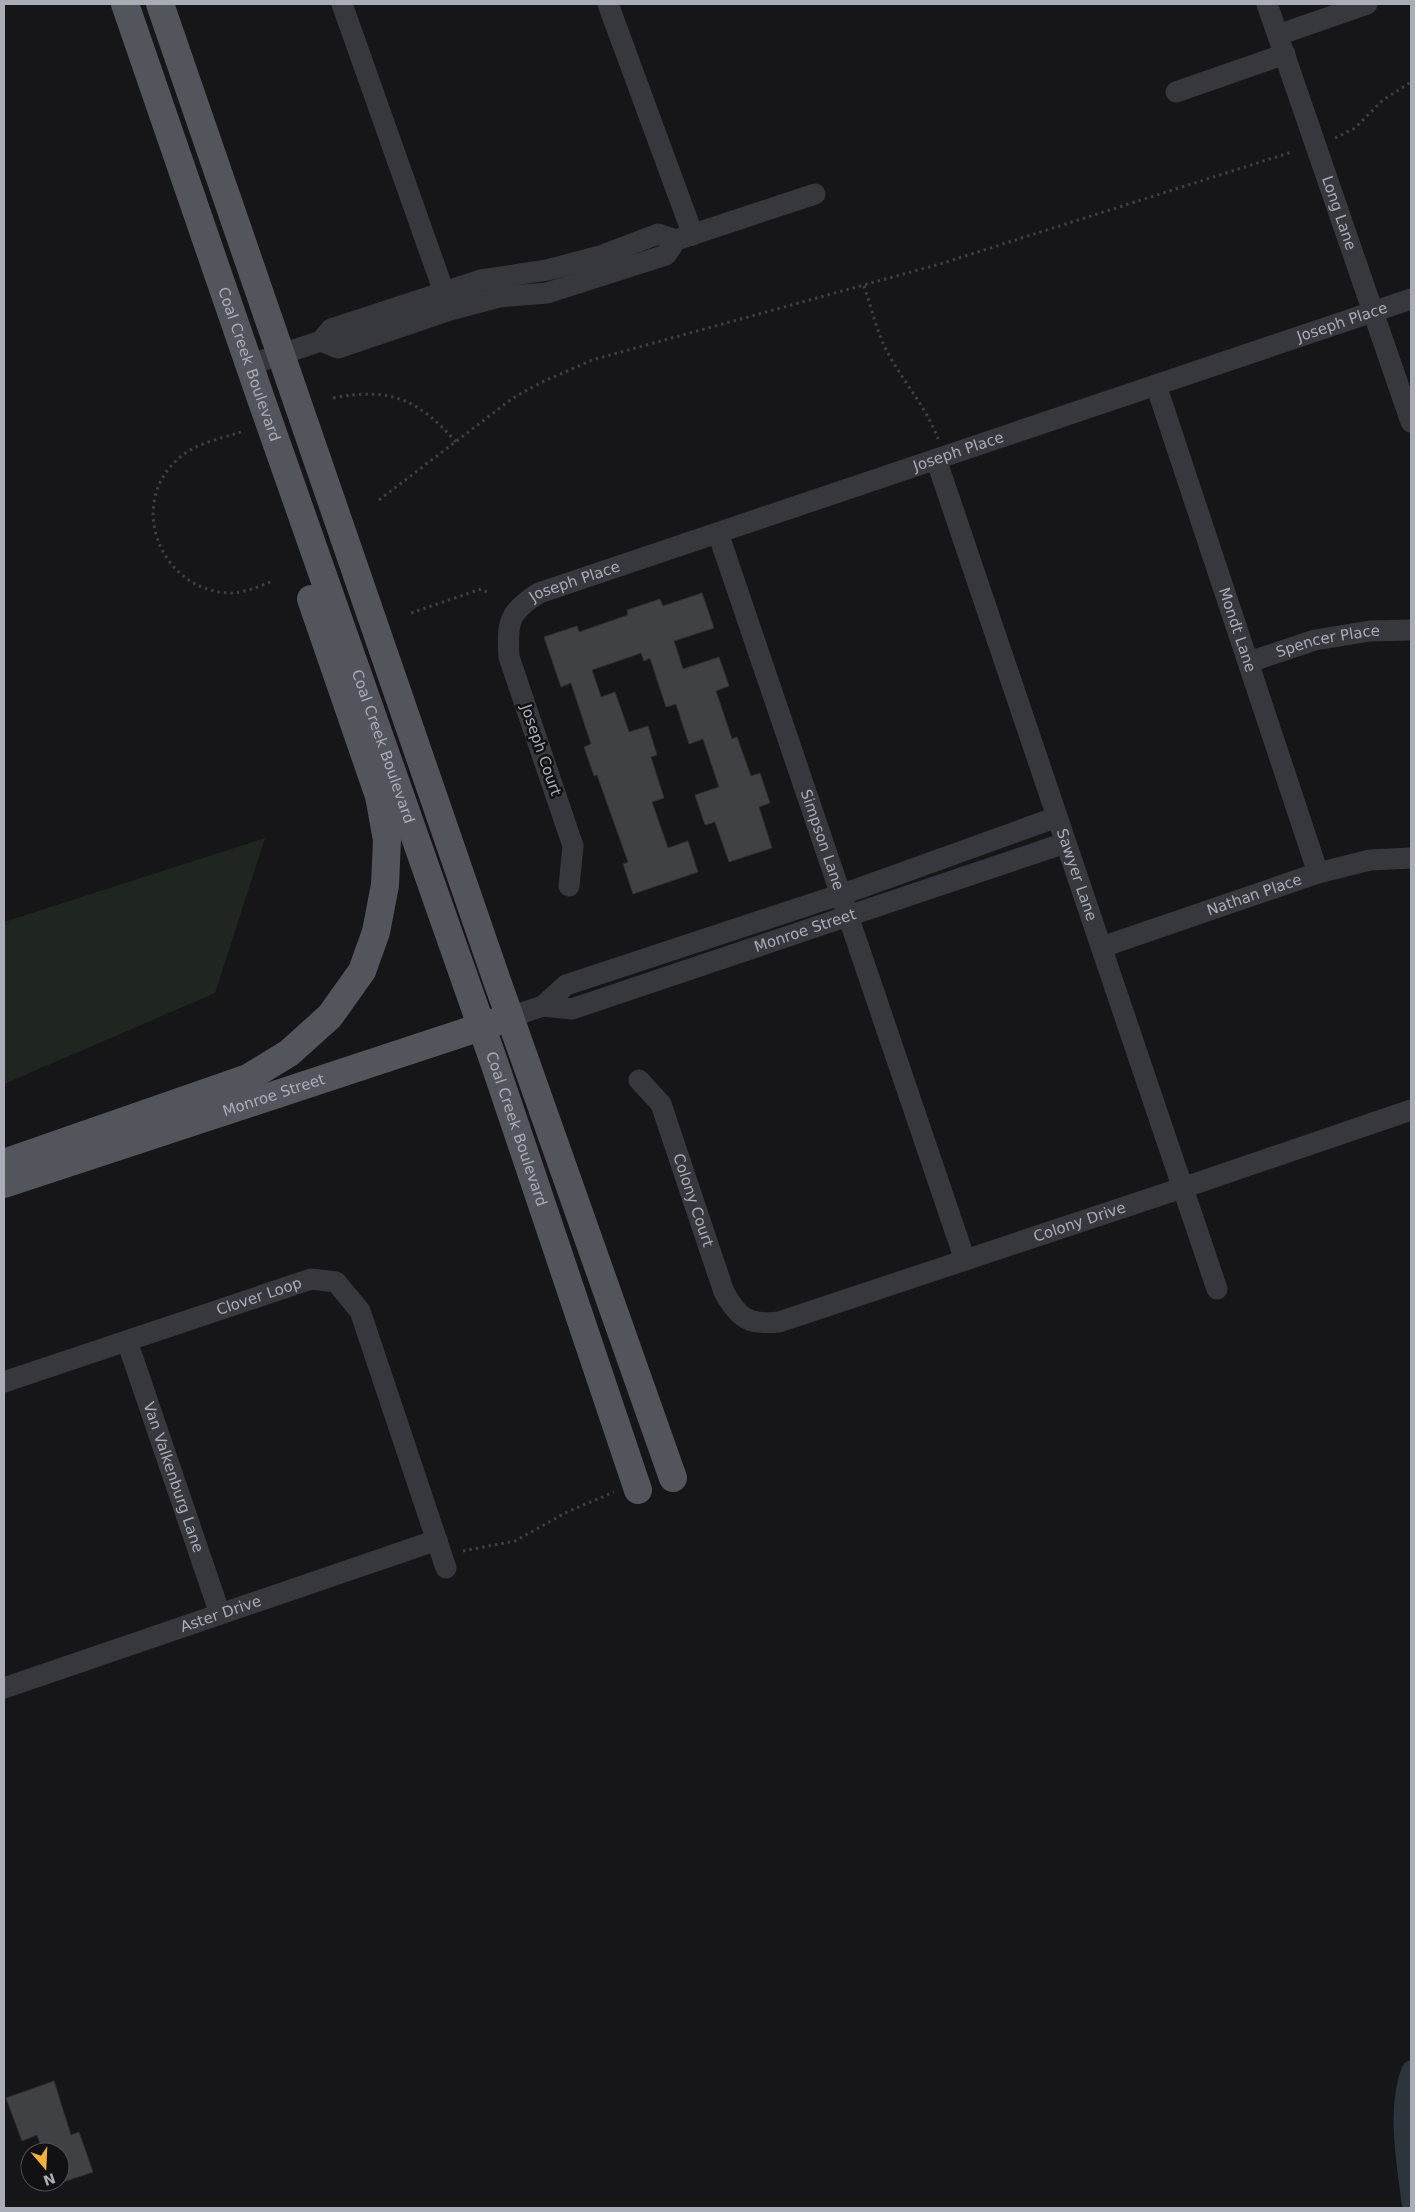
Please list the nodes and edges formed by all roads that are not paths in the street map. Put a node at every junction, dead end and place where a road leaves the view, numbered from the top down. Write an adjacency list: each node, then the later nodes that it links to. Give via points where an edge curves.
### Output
1 (125, 4): 16 (main road, Coal Creek Boulevard)
2 (160, 4): 15 (main road, Coal Creek Boulevard)
3 (342, 4): 11 (street)
4 (608, 4): 10 (street)
5 (1267, 4): 7 (street, Long Lane)
6 (1368, 4): 7 (street)
7 (1281, 45): 8 (street); 13 (street, Long Lane)
8 (1176, 92)
9 (815, 194): 10 (street)
10 (684, 237): 11 (street, via 658,234 600,256 547,270 480,280); 14 (street, via 666,255 548,292 491,299 338,348)
11 (444, 292): 14 (street, via 331,329)
12 (1411, 299): 13 (street, Joseph Place)
13 (1374, 312): 17 (street, Joseph Place); 19 (street, Long Lane)
14 (321, 341): 15 (street)
15 (281, 355): 16 (street); 34 (main road, Coal Creek Boulevard)
16 (249, 365): 18 (main road, Coal Creek Boulevard)
17 (1156, 385): 20 (street, Joseph Place); 24 (street, Mondt Lane)
18 (260, 396): 35 (main road, Coal Creek Boulevard); 38 (main road, via 292,544 378,796 387,840 385,885 376,932 362,971 330,1016 289,1053 248,1078)
19 (1411, 422)
20 (937, 450): 21 (street, Joseph Place); 25 (street, Sawyer Lane)
21 (718, 533): 22 (street, Joseph Place, via 539,593); 30 (street, Simpson Lane)
22 (512, 614): 29 (street, Joseph Court, via 508,631 509,657 573,846)
23 (1411, 630): 24 (street, Spencer Place, via 1370,631 1315,640)
24 (1248, 662): 28 (street, Mondt Lane)
25 (1057, 817): 26 (street, Sawyer Lane); 30 (street, Monroe Street)
26 (1065, 842): 31 (street, Monroe Street); 32 (street, Sawyer Lane)
27 (1411, 858): 28 (street, Nathan Place, via 1370,860)
28 (1318, 873): 32 (street, Nathan Place)
29 (569, 886)
30 (841, 894): 31 (street, Simpson Lane); 33 (street, Monroe Street, via 566,984)
31 (849, 917): 33 (street, Monroe Street, via 572,1009); 41 (street, Simpson Lane)
32 (1102, 947): 40 (street, Sawyer Lane)
33 (543, 1006): 34 (street, Monroe Street)
34 (510, 1017): 35 (main road, Monroe Street); 46 (main road, Coal Creek Boulevard)
35 (481, 1026): 39 (main road, Monroe Street); 47 (main road, Coal Creek Boulevard)
36 (639, 1080): 43 (street, Colony Court, via 661,1104 724,1292)
37 (1411, 1110): 40 (street, Colony Drive)
38 (4, 1163)
39 (4, 1184)
40 (1183, 1188): 41 (street, Colony Drive); 42 (street, Sawyer Lane)
41 (965, 1260): 43 (street, Colony Drive, via 779,1322 762,1324)
42 (1217, 1289)
43 (746, 1320)
44 (127, 1341): 45 (street, Clover Loop); 48 (street, Clover Loop, via 311,1279 336,1282 360,1311); 50 (street, Van Valkenburg Lane)
45 (4, 1382)
46 (673, 1478)
47 (626, 1491)
48 (437, 1540): 49 (street, Clover Loop); 50 (street, Aster Drive)
49 (446, 1568)
50 (220, 1614): 51 (street, Aster Drive)
51 (5, 1684)

